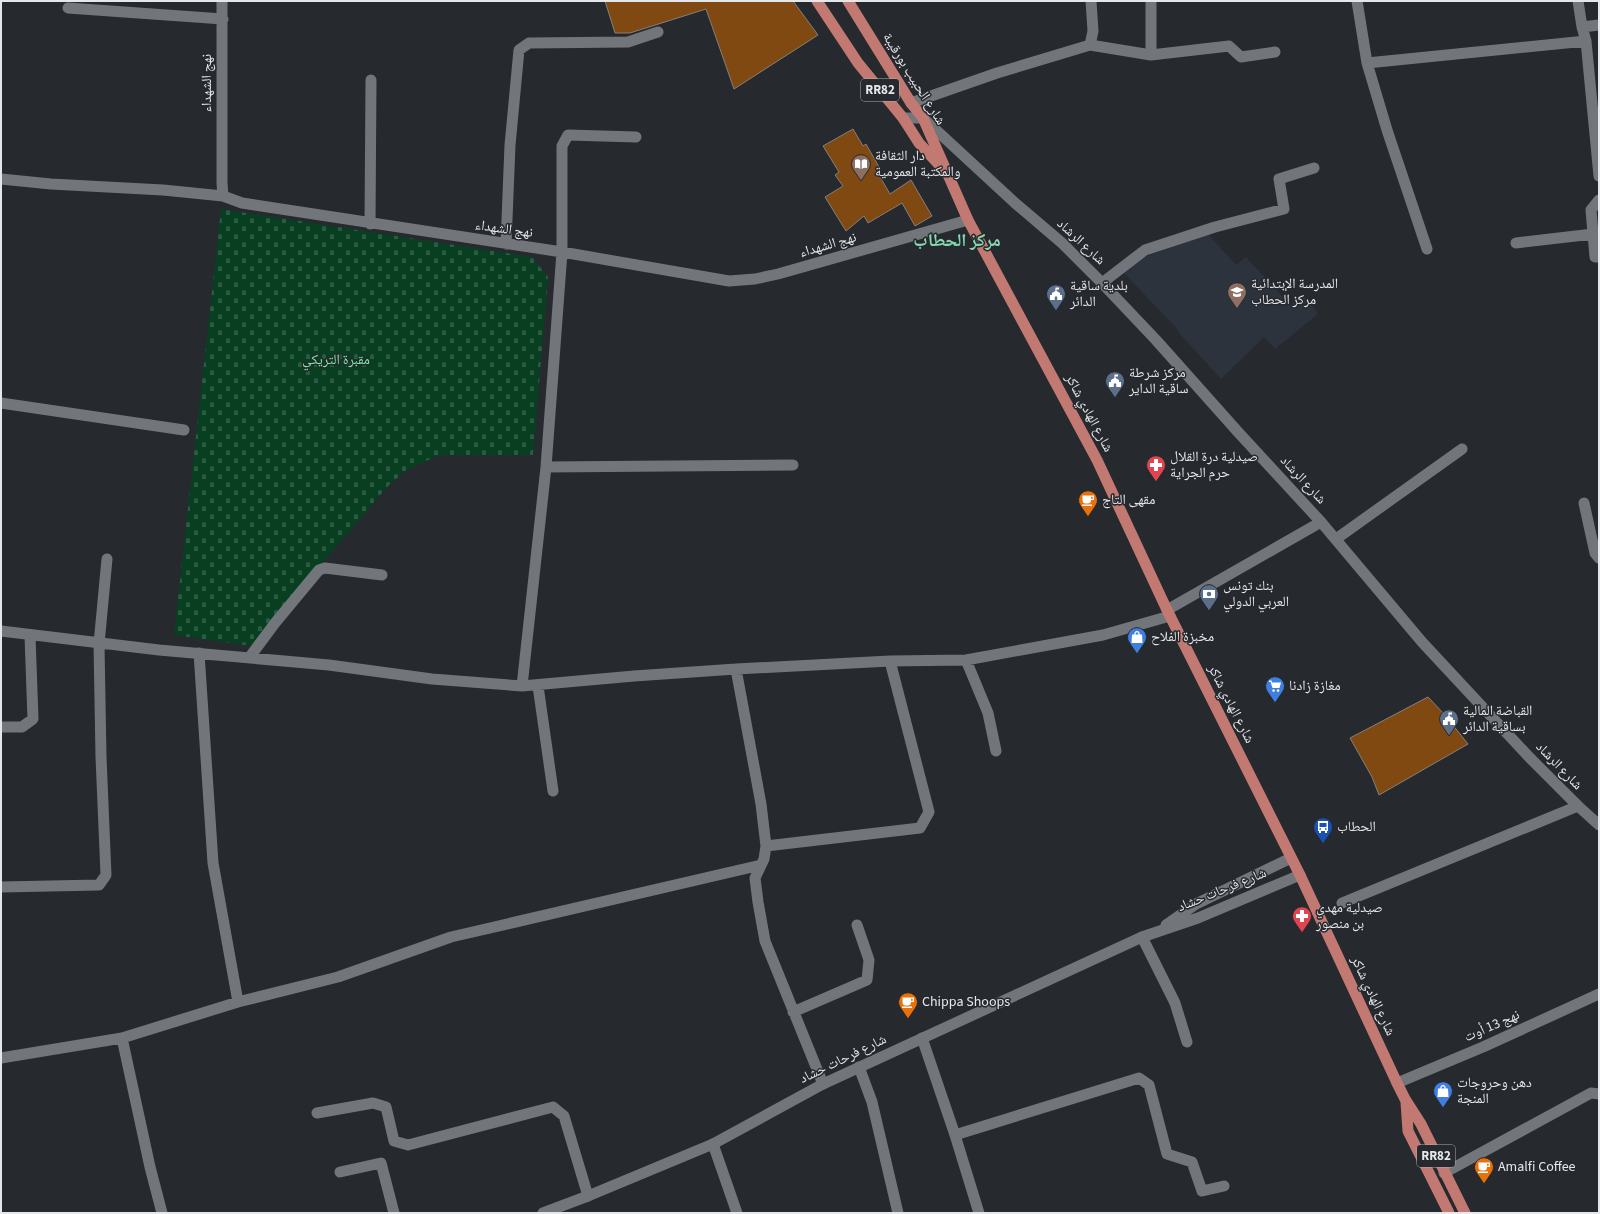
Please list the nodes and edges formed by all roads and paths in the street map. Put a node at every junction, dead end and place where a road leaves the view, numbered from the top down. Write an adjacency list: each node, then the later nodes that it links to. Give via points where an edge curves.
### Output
1 (222, 1): 9 (street, نهج الشهداء)
2 (817, 1): 20 (main road, شارع الحبيب بورقيبة / RR82, via 858,63)
3 (848, 1): 19 (main road, شارع الحبيب بورقيبة / RR82)
4 (1091, 1): 14 (street, via 1093,31)
5 (1151, 1): 16 (street)
6 (1357, 1): 17 (street)
7 (1578, 1): 11 (street)
8 (68, 8): 9 (street)
9 (223, 19): 31 (street, نهج الشهداء)
10 (1599, 25): 11 (street)
11 (1582, 27): 13 (street)
12 (658, 32): 37 (street, via 628,42 529,43 519,50 510,145)
13 (1586, 41): 17 (street); 25 (street)
14 (1090, 45): 16 (street); 19 (street, via 997,73)
15 (1275, 52): 16 (street, via 1241,57 1229,46)
16 (1151, 54)
17 (1367, 63): 38 (street)
18 (372, 80): 34 (street)
19 (911, 103): 21 (main road, شارع الحبيب بورقيبة / RR82)
20 (903, 118): 21 (street); 23 (main road, شارع الحبيب بورقيبة / RR82)
21 (923, 118): 24 (main road, شارع الحبيب بورقيبة / RR82); 26 (street, شارع الرشاد)
22 (636, 137): 39 (street, via 568,135 564,139)
23 (919, 143): 24 (street, شارع الرشاد); 28 (main road, شارع الحبيب بورقيبة / RR82)
24 (935, 143): 26 (street, شارع الرشاد); 28 (main road, شارع الحبيب بورقيبة / RR82)
25 (1598, 143): 29 (street)
26 (975, 165): 41 (street, شارع الرشاد, via 1062,243)
27 (1314, 168): 41 (street, via 1279,180 1284,209 1215,227 1145,250)
28 (948, 176): 33 (main road, شارع الحبيب بورقيبة / RR82)
29 (1599, 176)
30 (1, 179): 31 (street)
31 (223, 196): 34 (street, نهج الشهداء, via 242,203)
32 (1599, 200): 35 (street, via 1592,210)
33 (968, 220): 39 (street, نهج الشهداء, via 755,279 729,281); 53 (main road, شارع الهادي شاكر / RR82, via 1097,460)
34 (370, 224): 37 (street, نهج الشهداء)
35 (1593, 234): 36 (street); 40 (street, via 1595,258)
36 (1516, 243)
37 (506, 244): 39 (street, نهج الشهداء)
38 (1427, 249)
39 (562, 252): 46 (street)
40 (1599, 257)
41 (1102, 283): 48 (street, شارع الرشاد)
42 (1, 403): 43 (street)
43 (184, 430)
44 (1462, 448): 49 (street)
45 (793, 465): 46 (street)
46 (546, 467): 62 (street)
47 (1584, 503): 50 (street, via 1595,553)
48 (1321, 522): 49 (street, شارع الرشاد); 53 (street)
49 (1336, 539): 67 (street, شارع الرشاد, via 1422,642)
50 (1599, 558)
51 (107, 559): 56 (street)
52 (382, 575): 58 (street, via 325,568 319,570)
53 (1168, 613): 59 (street, via 1103,635); 70 (main road, شارع الهادي شاكر / RR82)
54 (1, 631): 55 (street)
55 (30, 636): 56 (street); 64 (street, via 33,719 22,727)
56 (99, 644): 57 (street); 73 (street, via 106,875 99,885)
57 (199, 652): 58 (street); 79 (street, via 213,863)
58 (250, 658): 62 (street, via 329,665 432,679)
59 (966, 660): 60 (street); 65 (street, via 988,713)
60 (890, 661): 61 (street); 69 (street, via 929,812 920,828)
61 (736, 669): 63 (street); 69 (street, via 761,804)
62 (522, 686): 63 (street)
63 (538, 686): 66 (street)
64 (1, 727)
65 (996, 751)
66 (553, 791)
67 (1578, 806): 68 (street, شارع الرشاد); 74 (street)
68 (1599, 825)
69 (766, 846): 71 (street)
70 (1291, 858): 72 (main road, شارع الهادي شاكر / RR82); 76 (street, شارع فرحات حشاد, via 1196,904)
71 (761, 865): 79 (street, via 450,937 338,977); 80 (street, via 755,878 765,941)
72 (1300, 874): 76 (street, شارع فرحات حشاد, via 1198,918); 86 (main road, شارع الهادي شاكر / RR82)
73 (1, 887)
74 (1342, 903)
75 (857, 925): 80 (street, via 869,960 867,980)
76 (1155, 932): 77 (street, شارع فرحات حشاد)
77 (1142, 937): 82 (street, شارع فرحات حشاد); 83 (street, via 1175,1003)
78 (1599, 994): 86 (street, نهج 13 أوت)
79 (238, 1002): 81 (street)
80 (793, 1012): 87 (street)
81 (122, 1038): 84 (street); 98 (street)
82 (922, 1038): 85 (street, شارع فرحات حشاد); 91 (street)
83 (1187, 1042)
84 (1, 1058)
85 (859, 1067): 87 (street, شارع فرحات حشاد); 102 (street, via 872,1102)
86 (1397, 1083): 89 (main road, شارع الهادي شاكر / RR82)
87 (823, 1084): 92 (street, شارع فرحات حشاد)
88 (1599, 1094): 94 (street, via 1591,1093)
89 (1405, 1099): 94 (main road, شارع الهادي شاكر / RR82, via 1421,1124); 104 (main road, شارع الهادي شاكر / RR82, via 1408,1131)
90 (317, 1113): 96 (street, via 373,1103 386,1107 394,1141 408,1145 553,1107 564,1116)
91 (955, 1135): 95 (street, via 1139,1078 1149,1085 1167,1154 1192,1162 1202,1190); 103 (street)
92 (713, 1144): 96 (street, شارع فرحات حشاد); 101 (street)
93 (340, 1172): 99 (street, via 381,1163)
94 (1444, 1173): 105 (main road, شارع الهادي شاكر / RR82)
95 (1224, 1186)
96 (588, 1196): 97 (street, شارع فرحات حشاد)
97 (558, 1210): 100 (street, شارع فرحات حشاد)
98 (162, 1213)
99 (394, 1213)
100 (543, 1213)
101 (737, 1213)
102 (898, 1213)
103 (979, 1213)
104 (1449, 1213)
105 (1465, 1213)

